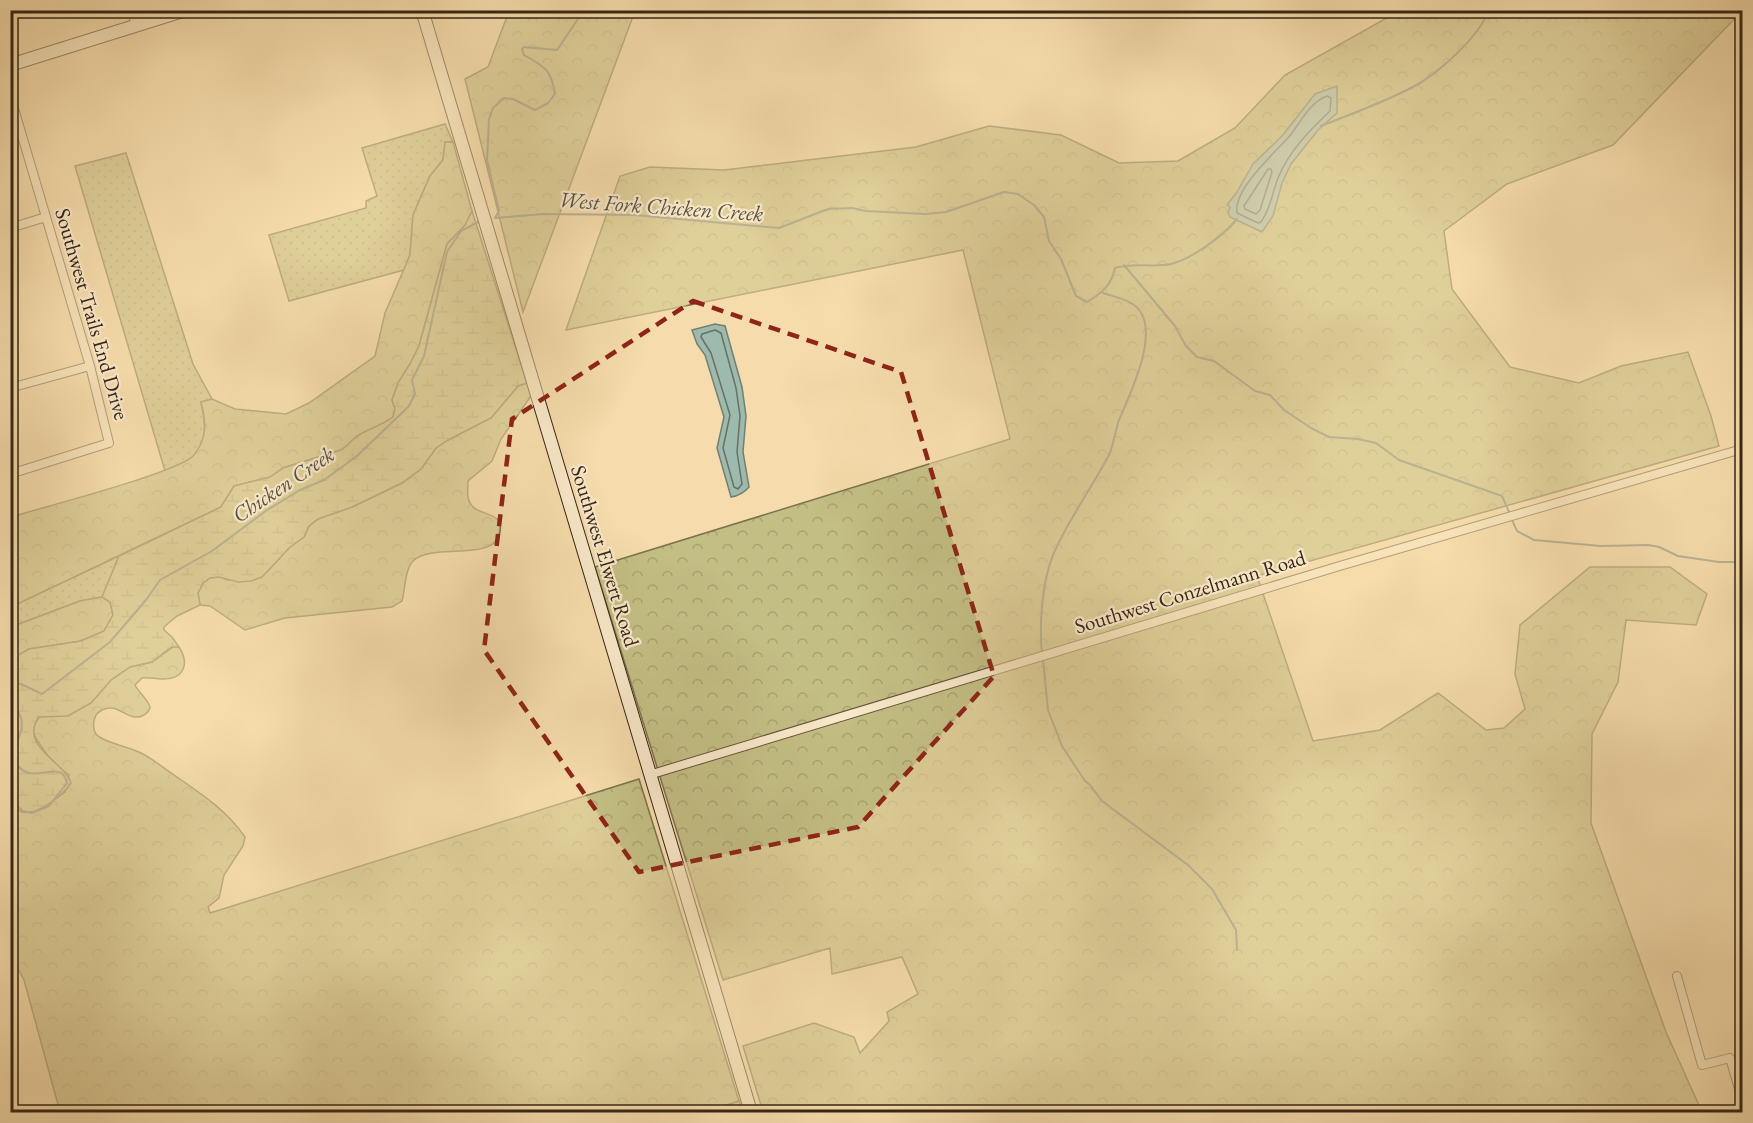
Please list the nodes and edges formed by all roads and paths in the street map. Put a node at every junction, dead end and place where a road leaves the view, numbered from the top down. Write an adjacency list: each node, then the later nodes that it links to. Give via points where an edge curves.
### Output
1 (132, 10): 4 (street)
2 (186, 10): 4 (main road)
3 (422, 10): 13 (main road, Southwest Elwert Road)
4 (136, 26): 5 (main road)
5 (10, 65)
6 (10, 95): 7 (street, Southwest Trails End Drive)
7 (46, 217): 8 (street); 9 (street, Southwest Trails End Drive)
8 (10, 228)
9 (90, 366): 10 (street); 12 (street, Southwest Trails End Drive, via 109,443)
10 (11, 387)
11 (1743, 449): 13 (street, Southwest Conzelmann Road, via 1343,565)
12 (10, 474)
13 (649, 775): 16 (main road, Southwest Elwert Road)
14 (1677, 976): 15 (street, via 1702,1065 1730,1058)
15 (1743, 1099)
16 (751, 1113)

